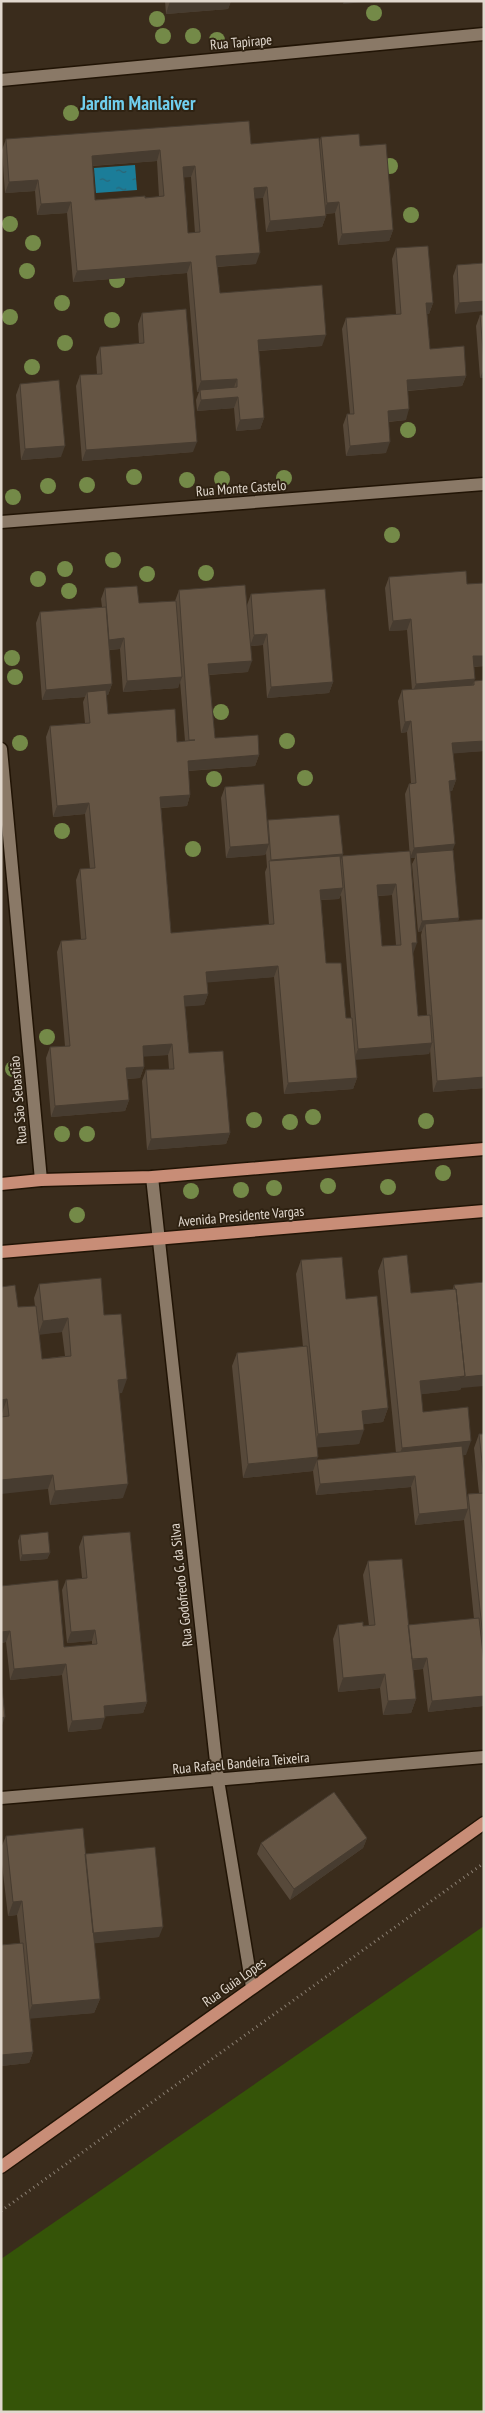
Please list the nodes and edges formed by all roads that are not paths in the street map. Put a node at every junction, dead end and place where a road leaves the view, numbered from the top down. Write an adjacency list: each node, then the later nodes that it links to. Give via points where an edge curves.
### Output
1 (484, 34): 2 (street, Rua Tapirape)
2 (1, 80)
3 (484, 484): 4 (street, Rua Monte Castelo)
4 (1, 522)
5 (1, 749): 8 (street, Rua São Sebastião)
6 (484, 1149): 7 (main road)
7 (152, 1178): 8 (main road); 11 (street, Rua Godofredo G. da Silva)
8 (41, 1180): 9 (main road)
9 (1, 1184)
10 (484, 1211): 11 (main road, Avenida Presidente Vargas)
11 (158, 1238): 12 (main road, Avenida Presidente Vargas); 14 (street, Rua Godofredo G. da Silva)
12 (1, 1252)
13 (484, 1757): 14 (street, Rua Rafael Bandeira Teixeira)
14 (218, 1780): 15 (street, Rua Rafael Bandeira Teixeira); 17 (street, Rua Godofredo G. da Silva)
15 (1, 1798)
16 (484, 1823): 17 (main road, Rua Guia Lopes)
17 (252, 1988): 18 (main road, Rua Guia Lopes)
18 (1, 2167)

